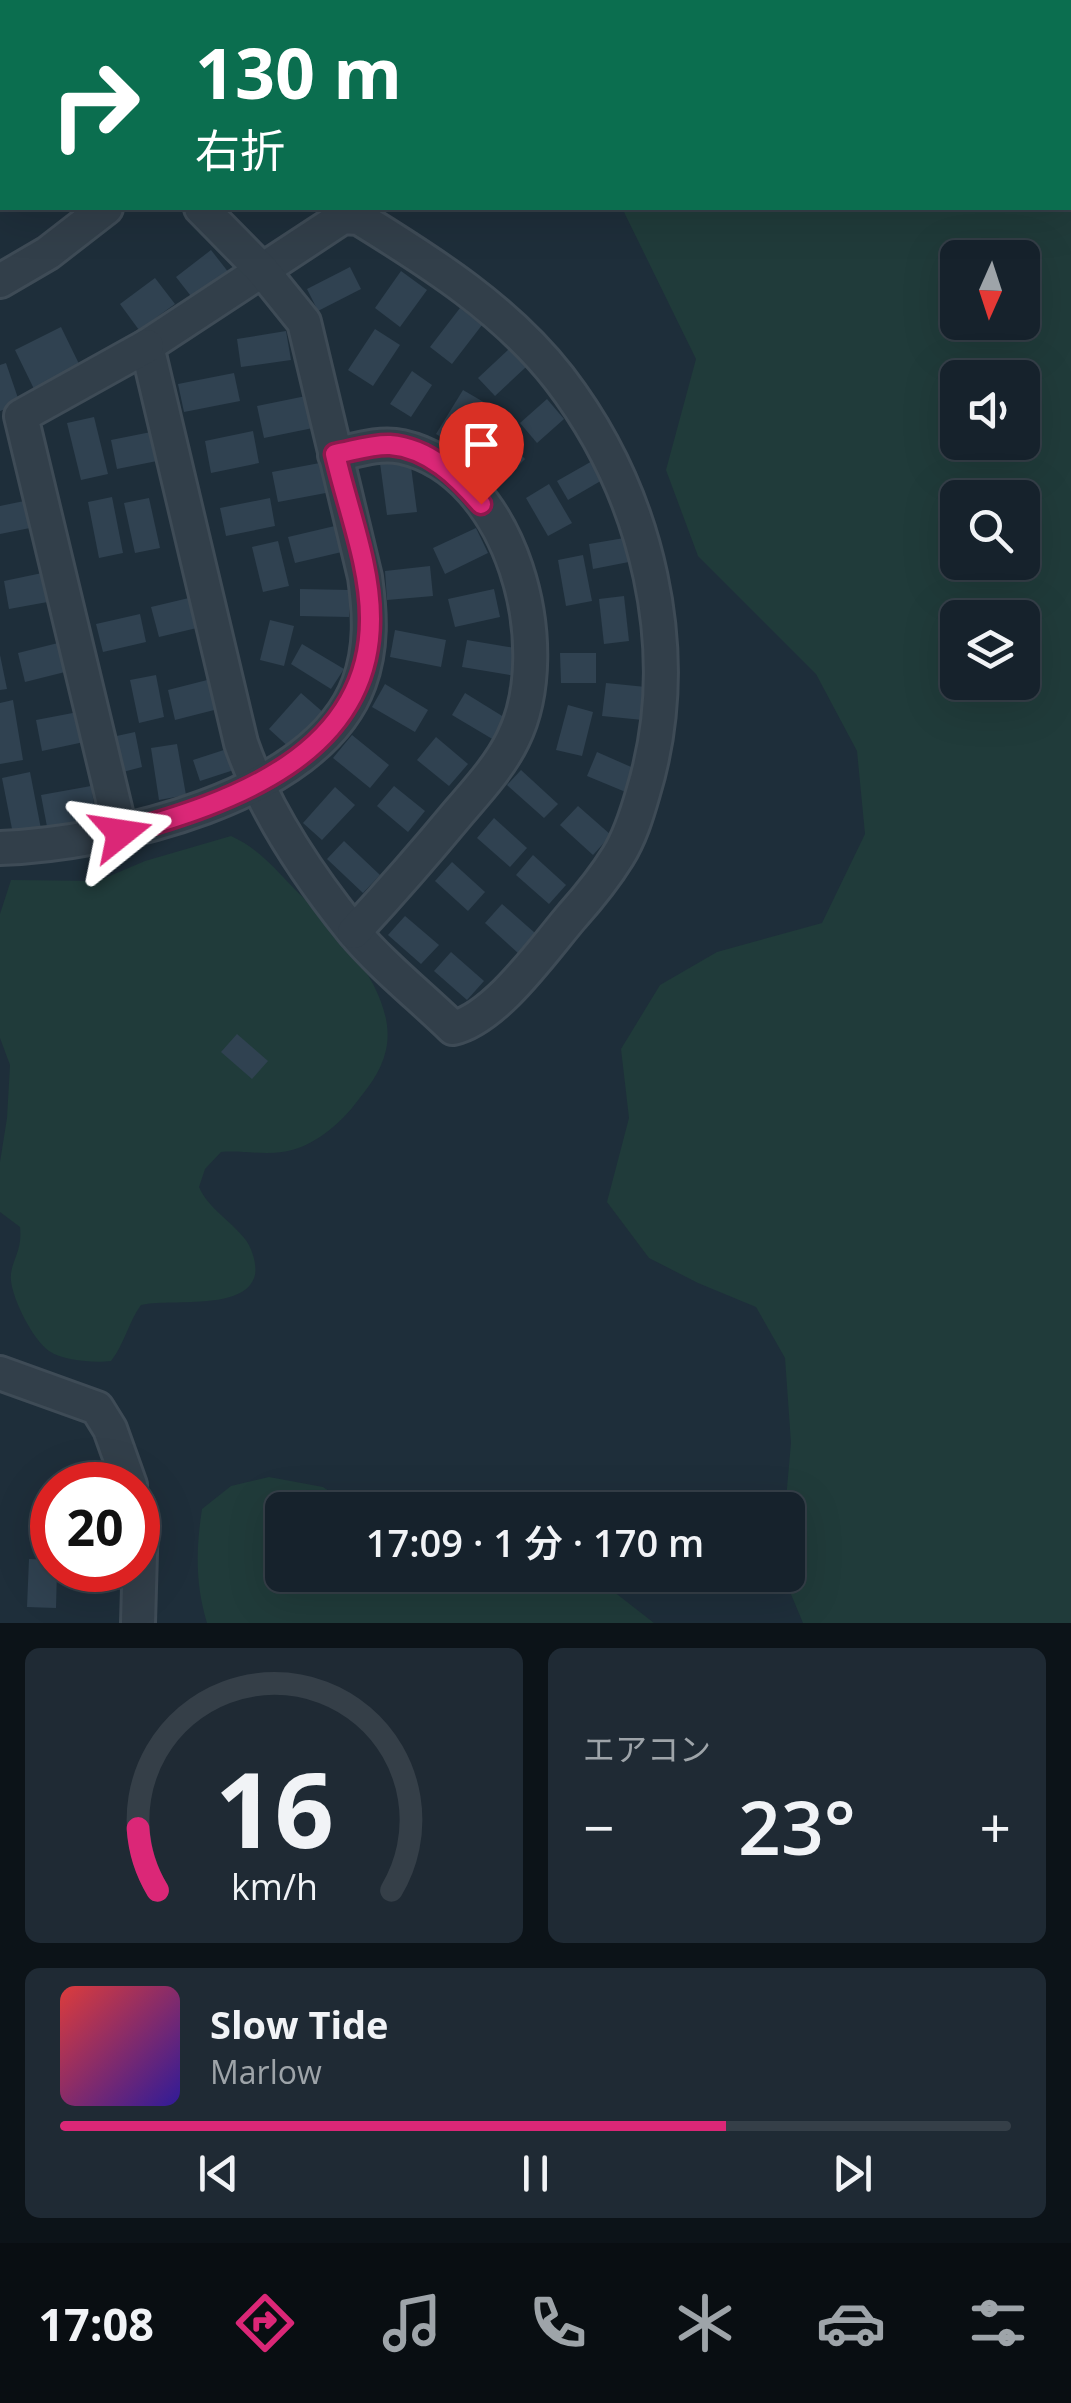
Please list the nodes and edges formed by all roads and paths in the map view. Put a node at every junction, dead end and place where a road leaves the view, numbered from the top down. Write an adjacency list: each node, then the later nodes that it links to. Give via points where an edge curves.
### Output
1 (103, 210): 4 (street)
2 (202, 210): 3 (street)
3 (262, 270): 5 (street); 7 (street, via 304,322); 11 (street, via 343,217 359,218 514,328 598,438 630,502 659,626 656,752 636,816 592,892 520,977 471,1024 453,1028)
4 (0, 281)
5 (147, 346): 6 (street); 8 (street)
6 (10, 419): 9 (street)
7 (335, 454): 8 (street, via 366,577 367,654 359,684 329,732 280,773); 11 (street, via 386,444 406,448 462,481 500,528 517,569 533,660 528,705 512,742)
8 (255, 783): 9 (street, via 176,818); 11 (street)
9 (121, 833): 10 (street)
10 (0, 848)
11 (354, 932)
12 (0, 1373): 13 (street, via 96,1408)
13 (122, 1462)
14 (139, 1592): 15 (street)
15 (138, 1623)

